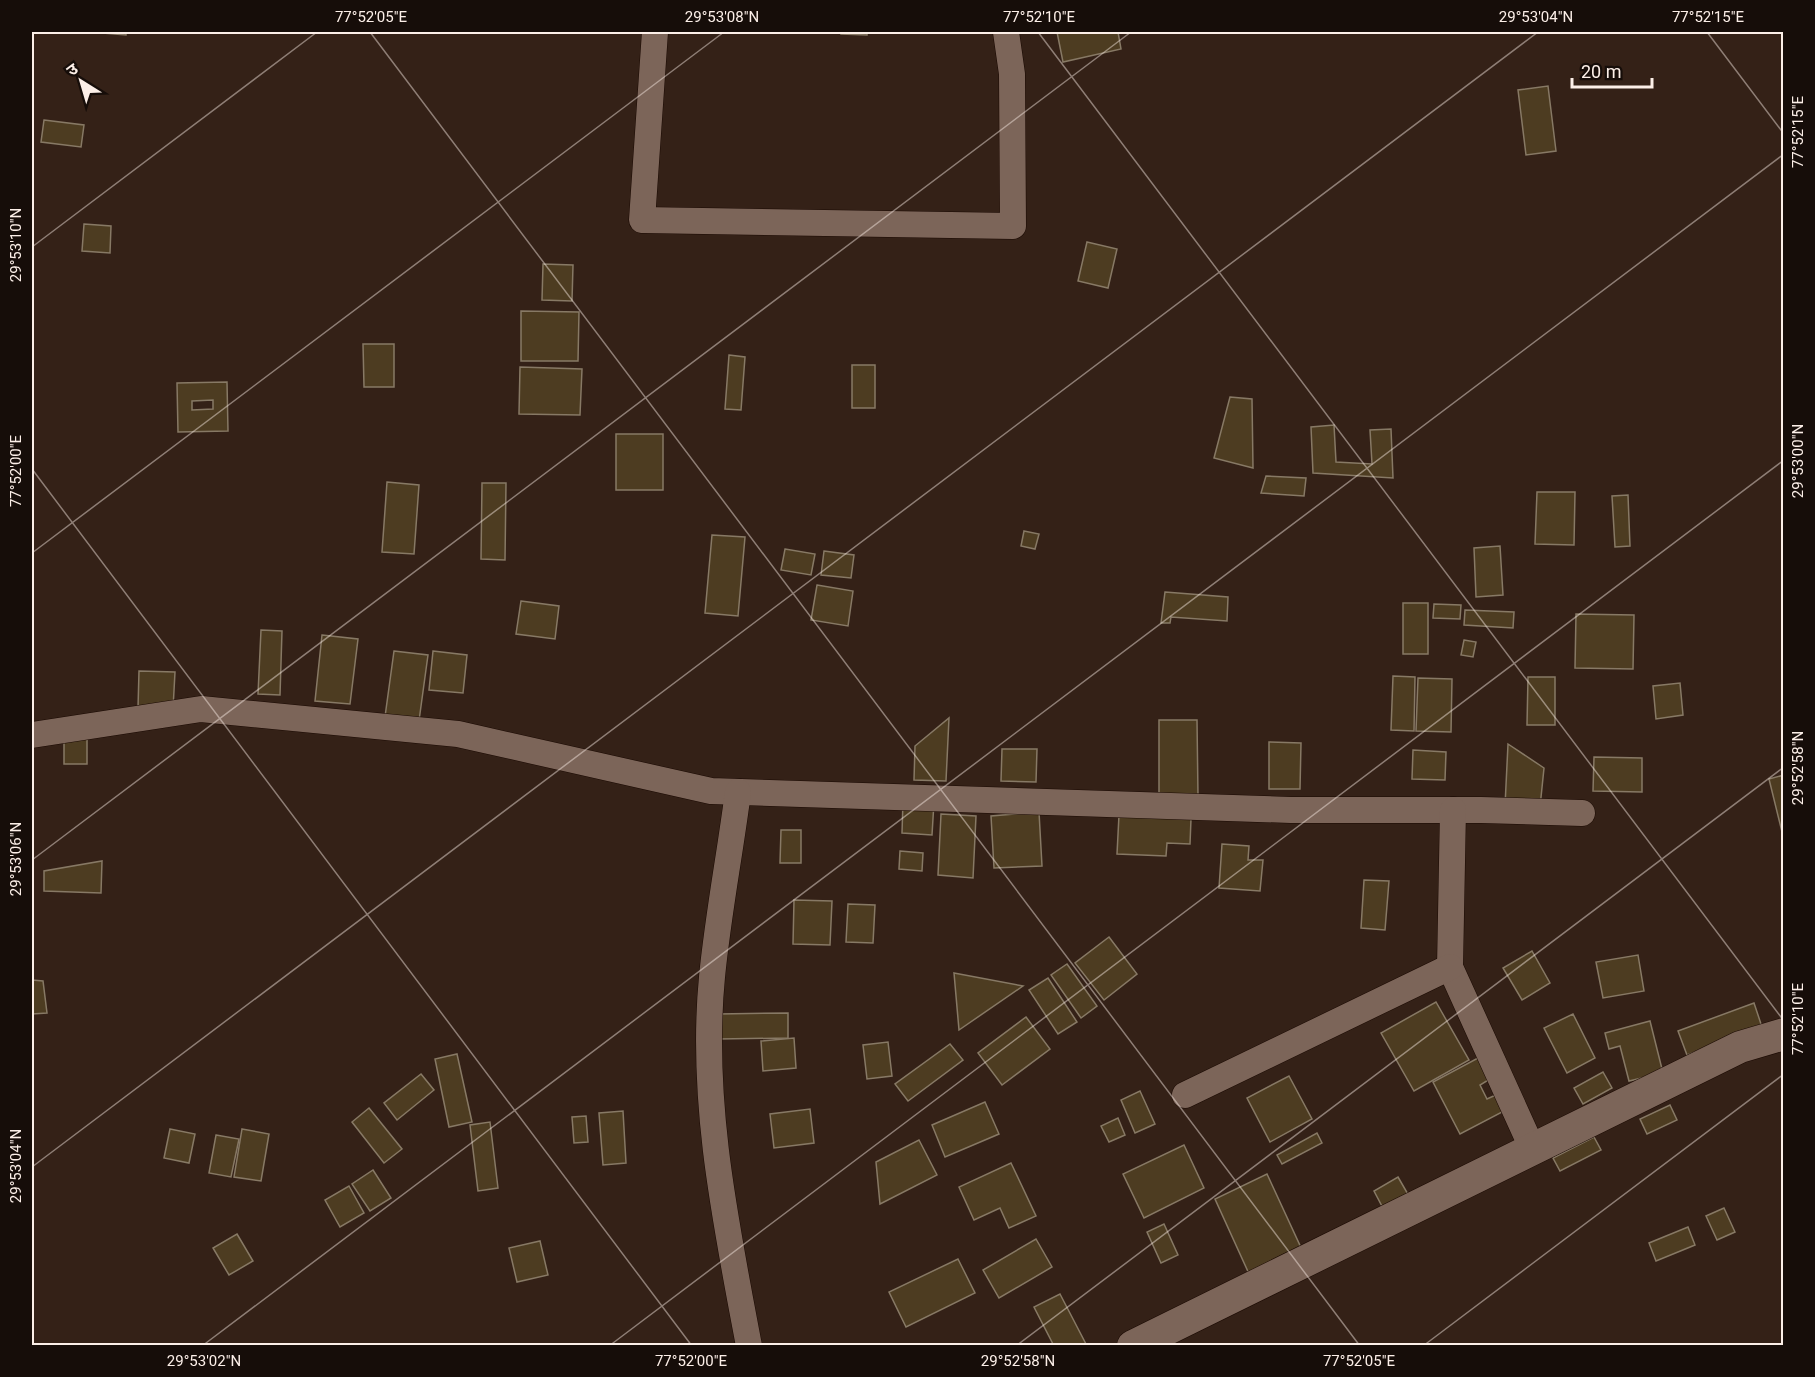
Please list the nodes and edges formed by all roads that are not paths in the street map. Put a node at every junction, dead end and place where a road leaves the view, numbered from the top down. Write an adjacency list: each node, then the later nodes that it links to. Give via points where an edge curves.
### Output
1 (655, 32): 2 (street, via 642,220 1013,226 1012,74)
2 (1006, 32)
3 (32, 735): 4 (street, via 201,709 458,734 711,791)
4 (738, 792): 5 (street, via 1291,810); 11 (street, via 712,978 710,1072 717,1177)
5 (1453, 810): 6 (street); 7 (street)
6 (1582, 813)
7 (1450, 967): 9 (street); 10 (street)
8 (1784, 1034): 10 (street, via 1740,1047)
9 (1185, 1095)
10 (1533, 1150): 12 (street)
11 (749, 1346)
12 (1132, 1346)

